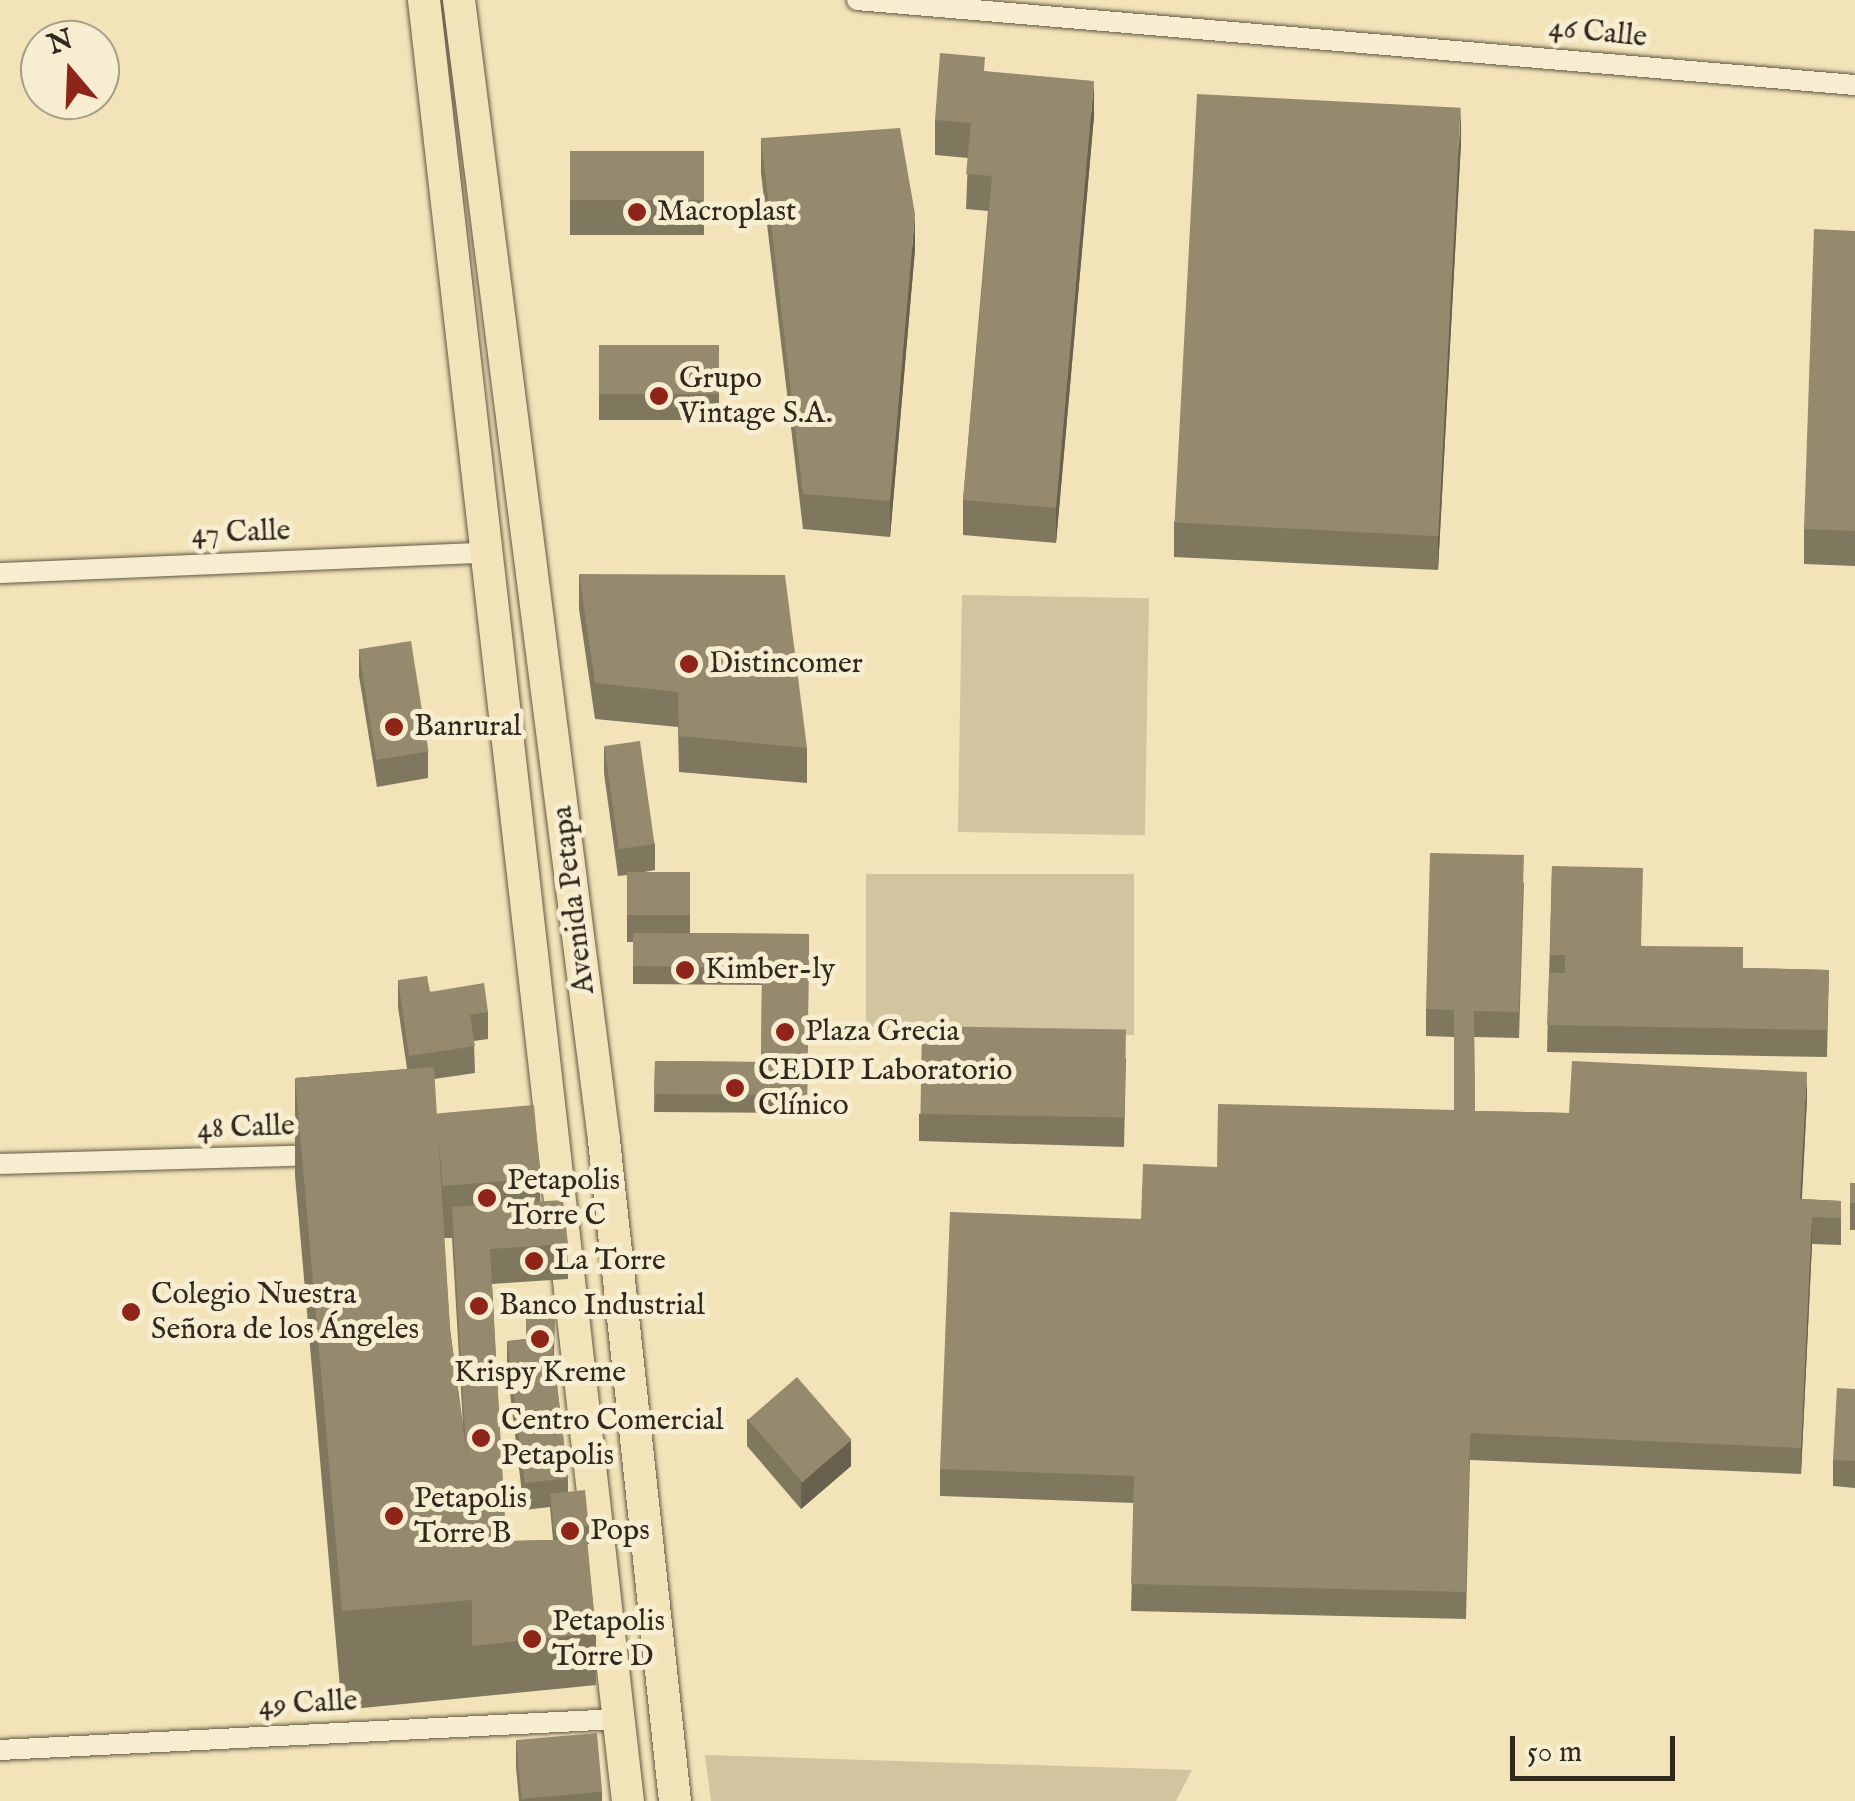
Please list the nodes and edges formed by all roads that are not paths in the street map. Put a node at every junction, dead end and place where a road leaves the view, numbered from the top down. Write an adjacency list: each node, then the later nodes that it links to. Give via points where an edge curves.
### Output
1 (424, 0): 5 (main road, Avenida Petapa)
2 (458, 0): 7 (main road, Avenida Petapa)
3 (857, 0): 4 (street, 46 Calle)
4 (1855, 85)
5 (485, 553): 6 (street, 47 Calle); 8 (main road, Avenida Petapa)
6 (0, 573)
7 (604, 1140): 8 (main road); 14 (main road, Avenida Petapa)
8 (544, 1142): 11 (main road, Avenida Petapa)
9 (341, 1154): 10 (street, 48 Calle)
10 (0, 1164)
11 (618, 1719): 12 (street, 49 Calle); 13 (main road, Avenida Petapa)
12 (0, 1750)
13 (628, 1801)
14 (675, 1801)

